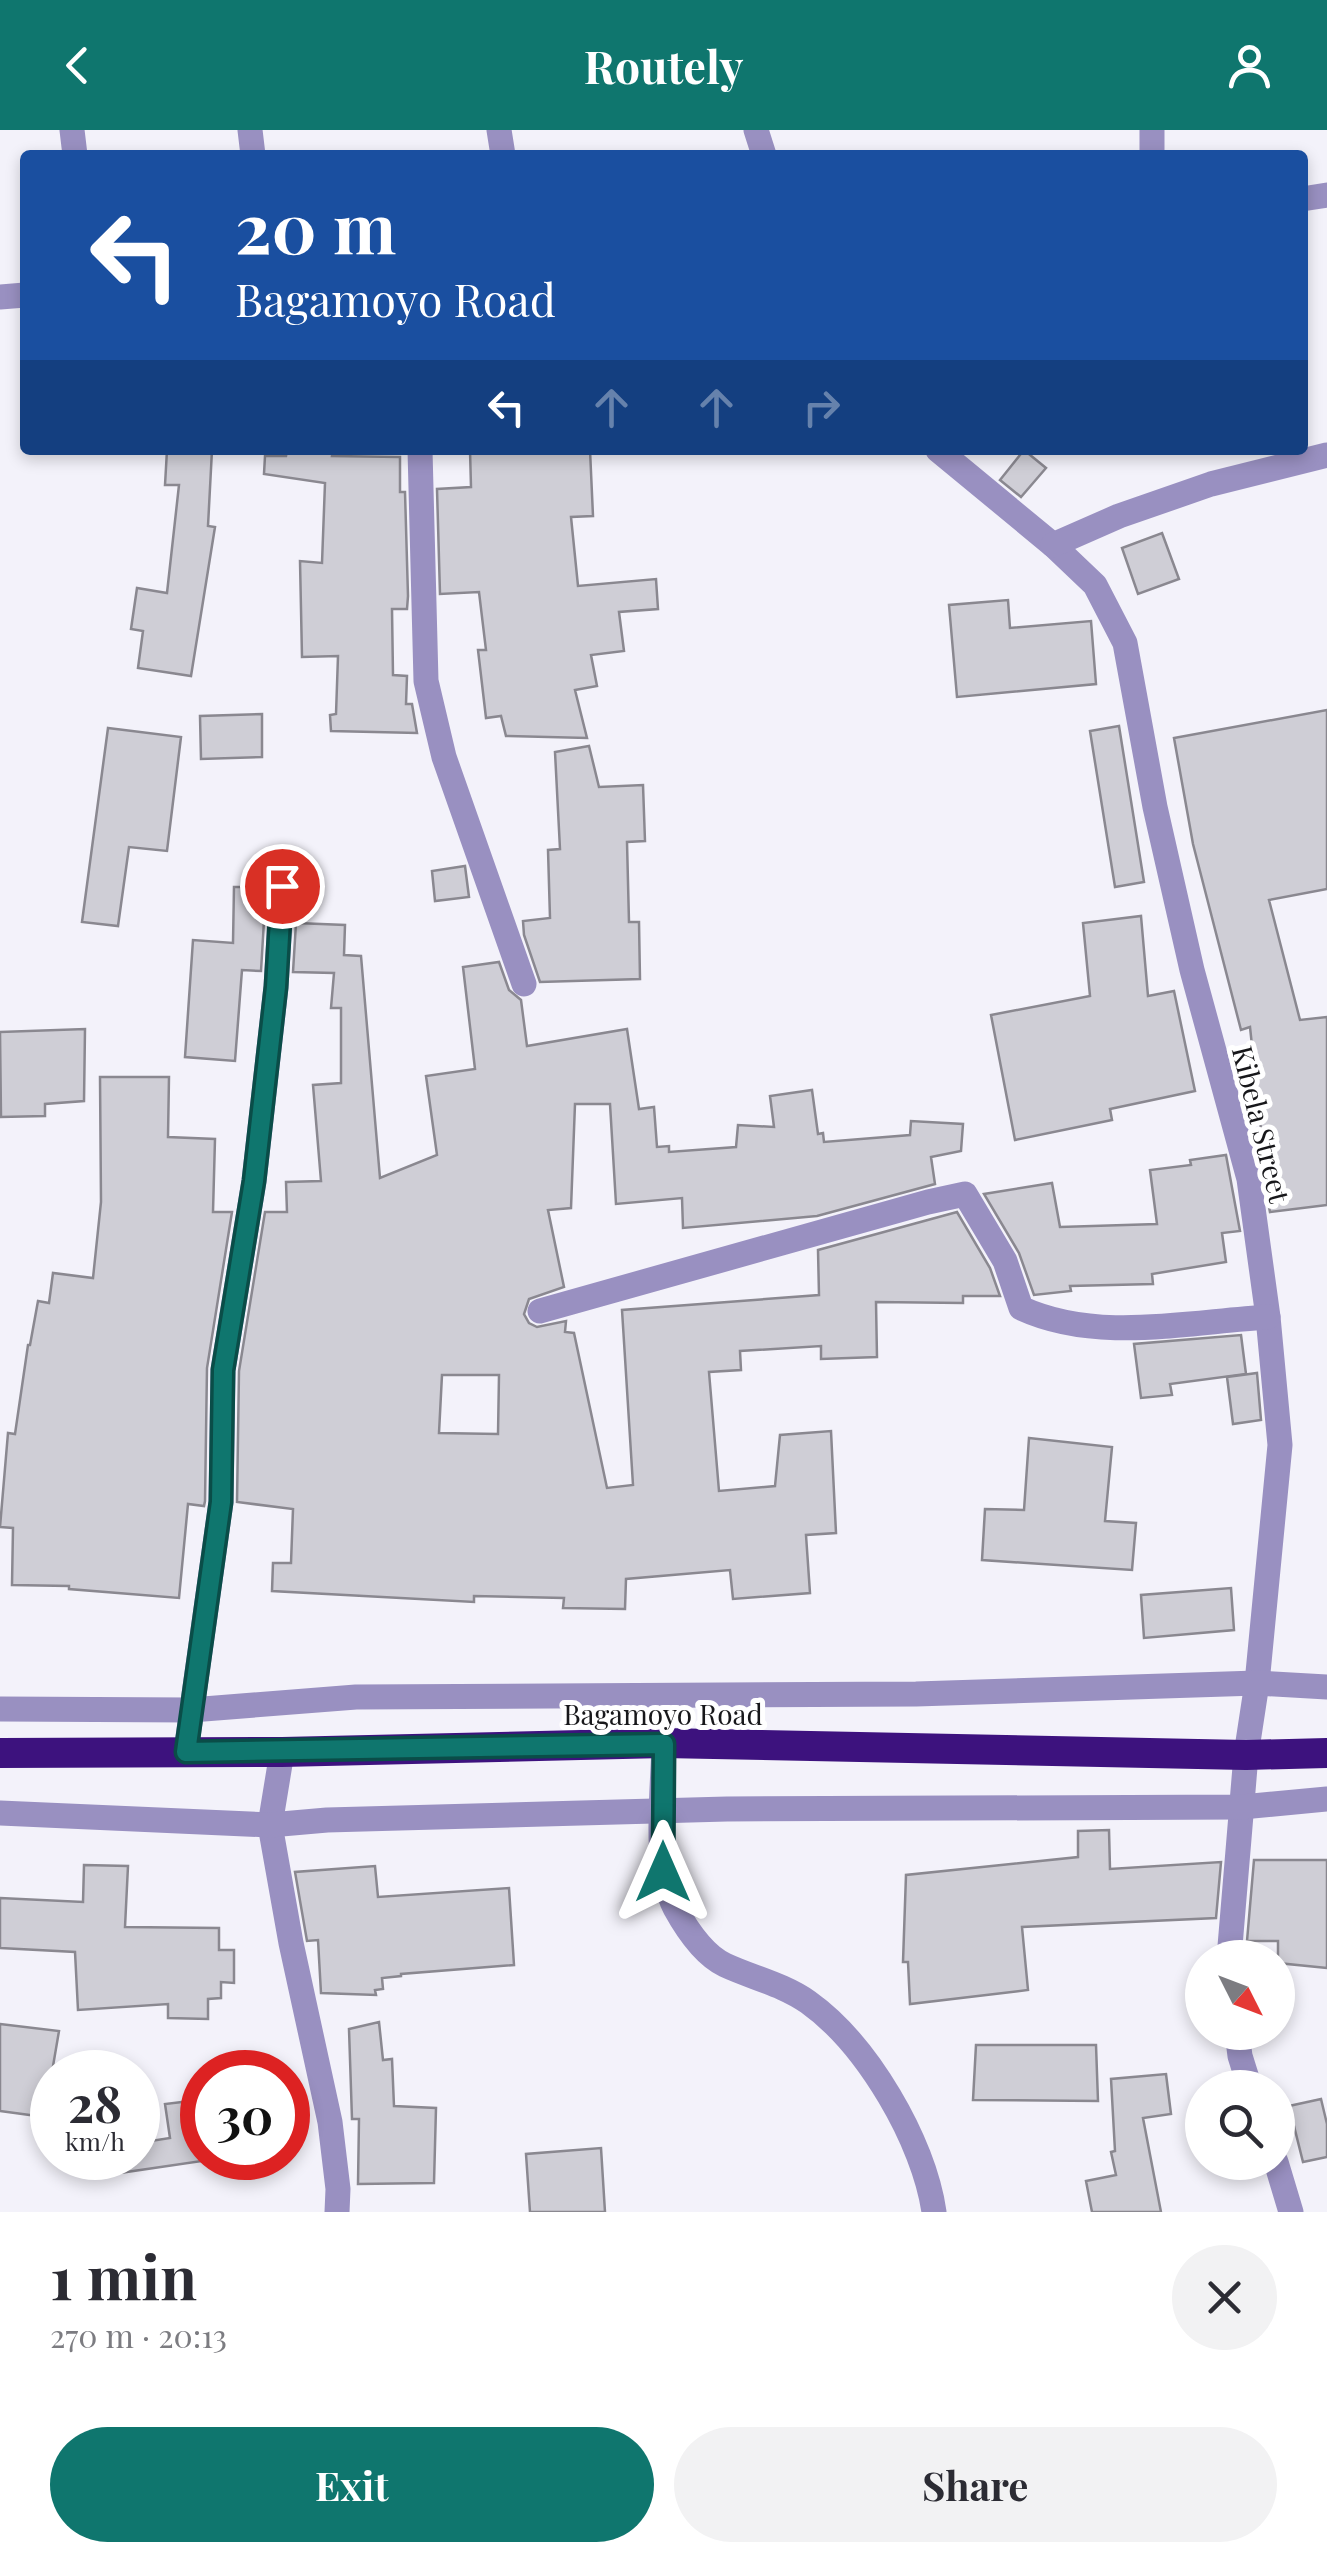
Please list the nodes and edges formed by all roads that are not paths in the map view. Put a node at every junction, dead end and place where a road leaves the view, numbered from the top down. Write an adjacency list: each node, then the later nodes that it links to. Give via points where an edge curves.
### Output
1 (420, 455): 6 (street, via 426,681 444,757)
2 (944, 455): 4 (street, Kibela Street)
3 (1327, 455): 4 (street, via 1211,484)
4 (1053, 545): 8 (street, Kibela Street, via 1095,585 1125,643 1192,970 1249,1179)
5 (282, 886): 12 (street, via 254,1181 223,1370 221,1502)
6 (524, 984)
7 (540, 1310): 8 (street, via 965,1194 1004,1260 1022,1308 1038,1316 1096,1329)
8 (1268, 1317): 9 (street, Kibela Street, via 1280,1445)
9 (1257, 1682): 10 (street); 12 (street, via 916,1694 356,1697); 18 (street, Kibela Street)
10 (1327, 1688)
11 (0, 1709): 12 (street)
12 (191, 1710): 14 (street)
13 (664, 1744): 15 (highway, Bagamoyo Road); 18 (highway, Bagamoyo Road); 21 (street)
14 (186, 1752): 15 (highway, Bagamoyo Road); 16 (highway, Bagamoyo Road)
15 (282, 1752): 23 (street)
16 (0, 1754)
17 (1327, 1754): 18 (highway, Bagamoyo Road)
18 (1246, 1755): 20 (street, Kibela Street)
19 (1327, 1799): 20 (street)
20 (1242, 1808): 21 (street); 24 (street, Kibela Street)
21 (663, 1811): 23 (street); 27 (street, via 663,1872 694,1938 721,1964 808,2002 849,2040 907,2124 930,2180)
22 (0, 1813): 23 (street)
23 (270, 1824): 26 (street, via 330,2122)
24 (1231, 1940)
25 (1281, 2180): 28 (street)
26 (337, 2212)
27 (934, 2212)
28 (1291, 2212)

